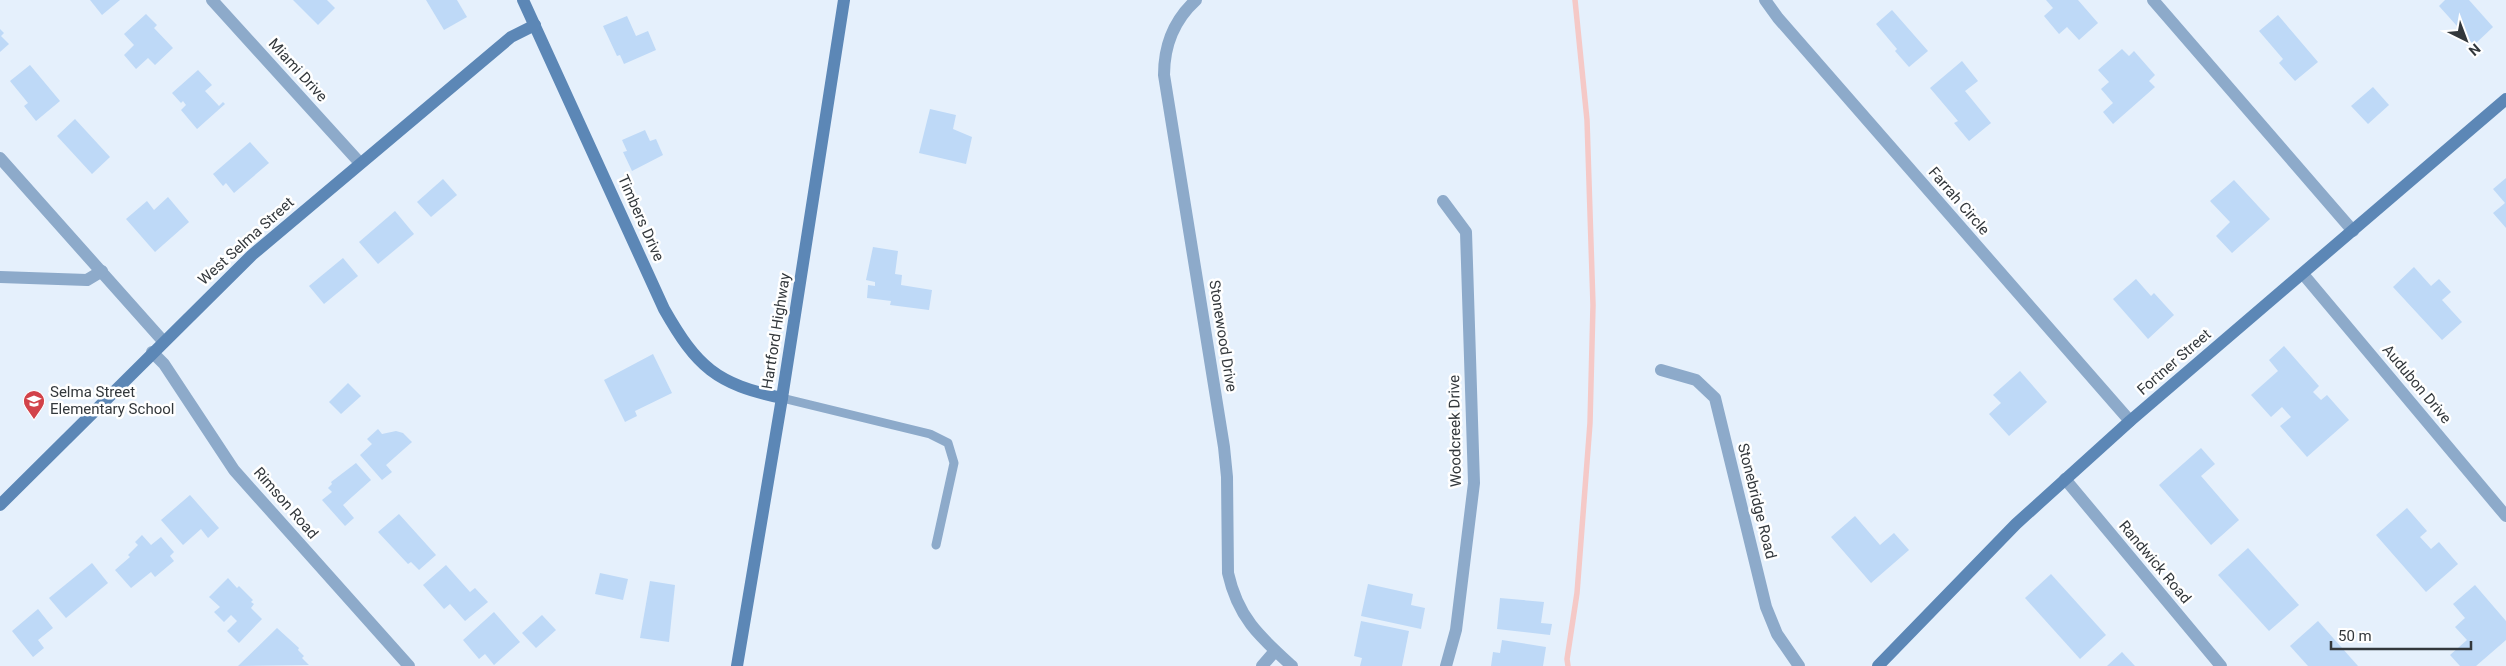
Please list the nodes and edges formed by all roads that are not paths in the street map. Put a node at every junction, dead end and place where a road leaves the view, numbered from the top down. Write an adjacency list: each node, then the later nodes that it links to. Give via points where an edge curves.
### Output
1 (212, 0): 10 (street, Miami Drive)
2 (523, 0): 7 (street, Timbers Drive)
3 (844, 0): 19 (street, Hartford Highway)
4 (1196, 0): 25 (street, Stonewood Drive, via 1181,16 1169,38 1164,75 1224,447 1228,574 1244,617)
5 (1765, 0): 20 (street, Farrah Circle)
6 (2153, 0): 12 (street)
7 (535, 25): 10 (street, West Selma Street, via 511,36); 19 (street, Timbers Drive, via 664,309 682,340 713,374 733,384)
8 (2506, 99): 12 (street, Fortner Street)
9 (0, 158): 13 (street)
10 (360, 163): 16 (street, West Selma Street, via 252,254)
11 (1443, 201): 30 (street, Woodcreek Drive, via 1466,232 1474,483 1456,630)
12 (2353, 231): 14 (street, Fortner Street)
13 (102, 271): 15 (street, via 87,280); 16 (street)
14 (2303, 274): 20 (street, Fortner Street); 23 (street, Audubon Drive)
15 (0, 277)
16 (163, 341): 17 (street, West Selma Street)
17 (152, 352): 22 (street, West Selma Street); 26 (street, Rimson Road, via 164,364 234,470)
18 (1661, 370): 31 (street, Stonebridge Road, via 1696,380 1715,398 1766,607 1777,634)
19 (782, 398): 24 (lane, via 930,434 948,443 954,463); 27 (street, Hartford Highway)
20 (2130, 422): 21 (street, Fortner Street)
21 (2065, 479): 32 (street, Fortner Street, via 2009,530); 33 (street, Randwick Road)
22 (0, 505)
23 (2506, 516)
24 (936, 545)
25 (1275, 651): 28 (street); 29 (street, Stonewood Drive)
26 (409, 666)
27 (737, 666)
28 (1262, 666)
29 (1292, 666)
30 (1446, 666)
31 (1799, 666)
32 (1878, 666)
33 (2221, 666)

